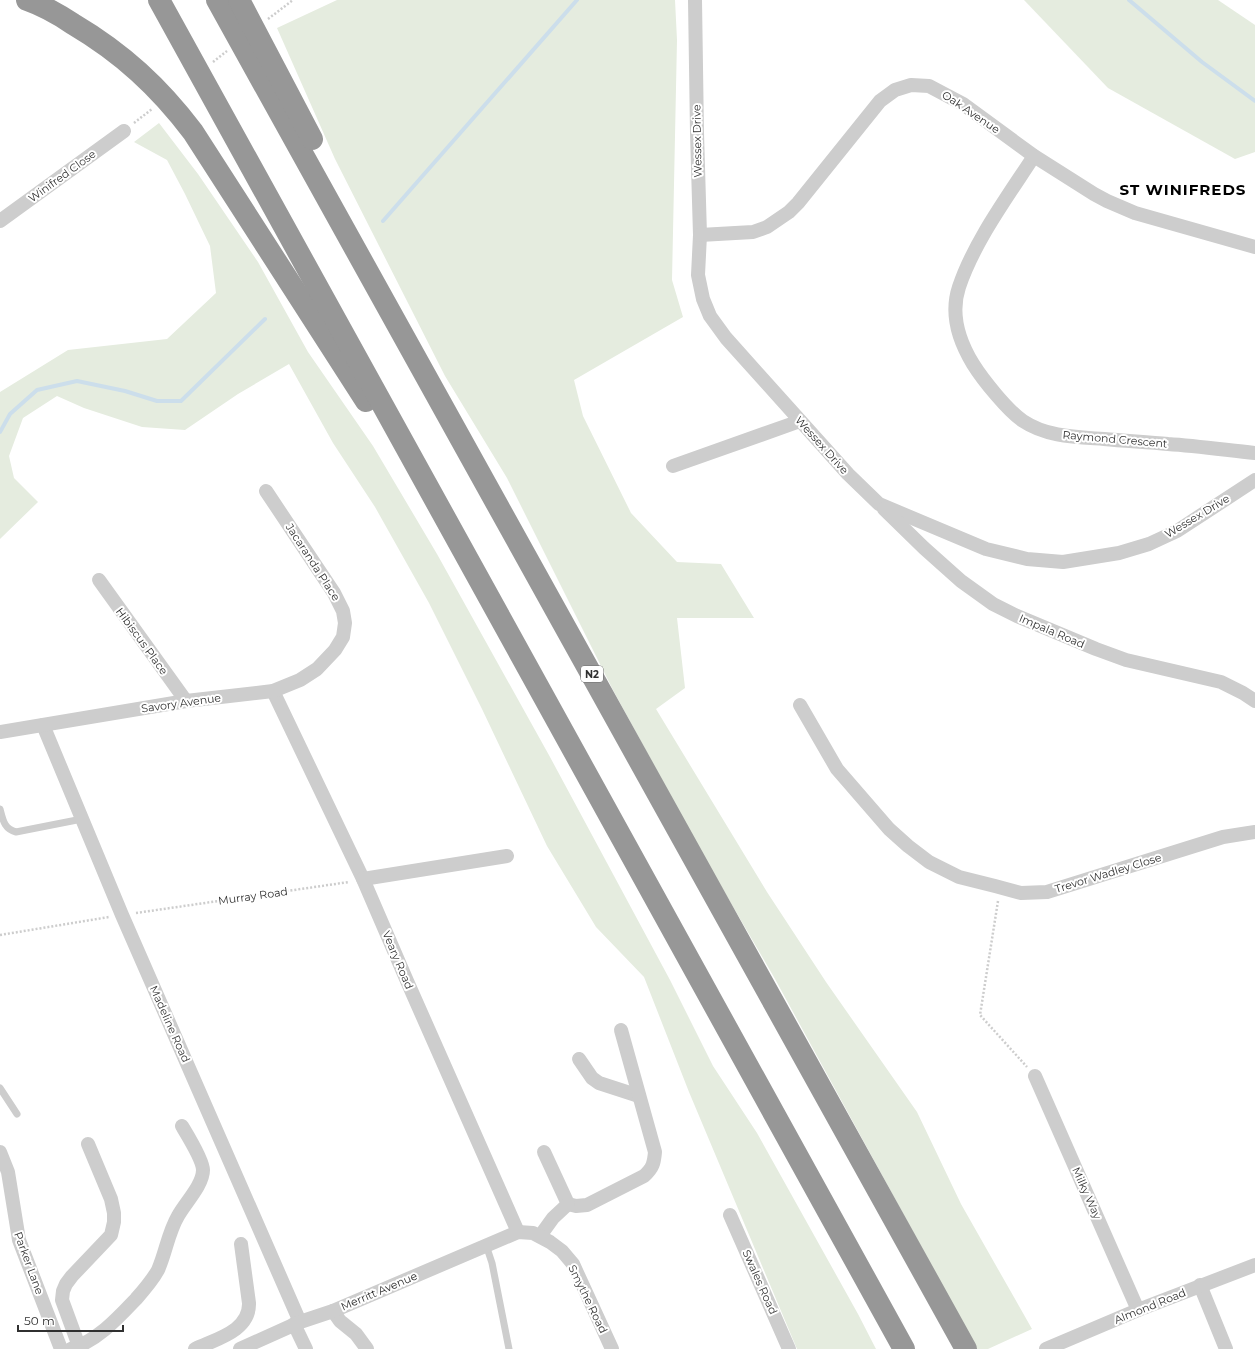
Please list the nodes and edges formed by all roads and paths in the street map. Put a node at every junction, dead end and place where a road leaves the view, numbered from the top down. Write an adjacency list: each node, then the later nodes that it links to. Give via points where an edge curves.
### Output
1 (27, 0): 20 (highway, via 43,6 97,38 140,72 178,113 372,409 428,501)
2 (159, 0): 20 (highway)
3 (217, 0): 16 (highway, N2)
4 (239, 0): 16 (highway, via 465,430)
5 (293, 0): 7 (path)
6 (695, 0): 11 (street, Wessex Drive)
7 (286, 5)
8 (124, 131): 10 (street, Winifred Close)
9 (1034, 156): 11 (street, Oak Avenue, via 948,95 929,86 911,85 896,90 880,101 798,203 777,221 753,232); 12 (street, Oak Avenue, via 1094,194 1120,207); 14 (street, Raymond Crescent, via 982,238 958,288 956,325 967,355 975,368 1012,413 1049,433)
10 (0, 221)
11 (700, 235): 13 (street, Wessex Drive, via 698,275 710,316 726,338)
12 (1255, 247)
13 (800, 421): 15 (street); 19 (street, Wessex Drive)
14 (1255, 453)
15 (673, 466)
16 (480, 472): 68 (highway, N2)
17 (1255, 480): 19 (street, Wessex Drive, via 1176,531 1149,544 1119,553 1063,562 1026,559 986,549)
18 (266, 491): 22 (street, Jacaranda Place, via 334,593 343,611)
19 (879, 504): 24 (street, Impala Road, via 924,548 993,604 1054,632 1126,660 1221,682)
20 (451, 527): 67 (highway)
21 (99, 580): 25 (street, Hibiscus Place)
22 (343, 637): 23 (street, Savory Avenue, via 336,650 317,669)
23 (273, 692): 25 (street, Savory Avenue); 33 (street, Veary Road)
24 (1255, 701)
25 (186, 702): 27 (street, Savory Avenue)
26 (800, 705): 34 (street, Trevor Wadley Close, via 837,769 908,846 929,862 959,878)
27 (43, 725): 28 (street, Savory Avenue); 30 (street, Madeline Road)
28 (0, 732)
29 (0, 809): 30 (lane, via 5,826 16,832)
30 (82, 819): 35 (street, Madeline Road)
31 (1255, 832): 34 (street, Trevor Wadley Close, via 1223,837 1047,892 1021,893)
32 (507, 856): 33 (street)
33 (363, 879): 35 (path, Murray Road); 49 (street, Veary Road)
34 (1000, 888): 39 (path, via 980,1015)
35 (122, 915): 36 (path, Murray Road); 57 (street, Madeline Road)
36 (0, 935)
37 (621, 1030): 41 (street)
38 (580, 1059): 41 (street, via 592,1078)
39 (1035, 1076): 55 (street, Milky Way)
40 (0, 1088): 42 (lane)
41 (639, 1096): 47 (street, via 655,1152 650,1171 588,1205)
42 (16, 1114)
43 (182, 1126): 58 (street, via 203,1171 197,1188 172,1227 152,1281 118,1319)
44 (88, 1144): 58 (street, via 111,1199 114,1222 111,1235 72,1276 63,1291 62,1300)
45 (0, 1152): 59 (street, Parker Lane, via 8,1172 19,1240)
46 (544, 1152): 47 (street)
47 (568, 1204): 50 (street, via 553,1218)
48 (730, 1215): 66 (street, Swales Road)
49 (518, 1232): 50 (street, Smythe Road); 52 (street, Merritt Avenue)
50 (540, 1236): 65 (street, Smythe Road, via 562,1251 572,1264)
51 (241, 1244): 60 (street, via 249,1303 246,1318 234,1330)
52 (486, 1245): 56 (street, Merritt Avenue); 64 (lane)
53 (1255, 1265): 54 (street, Almond Road)
54 (1200, 1285): 55 (street, Almond Road); 70 (street)
55 (1138, 1310): 69 (street, Almond Road)
56 (333, 1311): 57 (street, Merritt Avenue); 63 (street, via 340,1321 360,1338)
57 (297, 1323): 61 (street, Merritt Avenue); 62 (street, Madeline Road)
58 (77, 1348)
59 (61, 1349)
60 (195, 1349)
61 (240, 1349)
62 (306, 1349)
63 (367, 1349)
64 (509, 1349)
65 (612, 1349)
66 (789, 1349)
67 (904, 1349)
68 (966, 1349)
69 (1046, 1349)
70 (1226, 1349)

